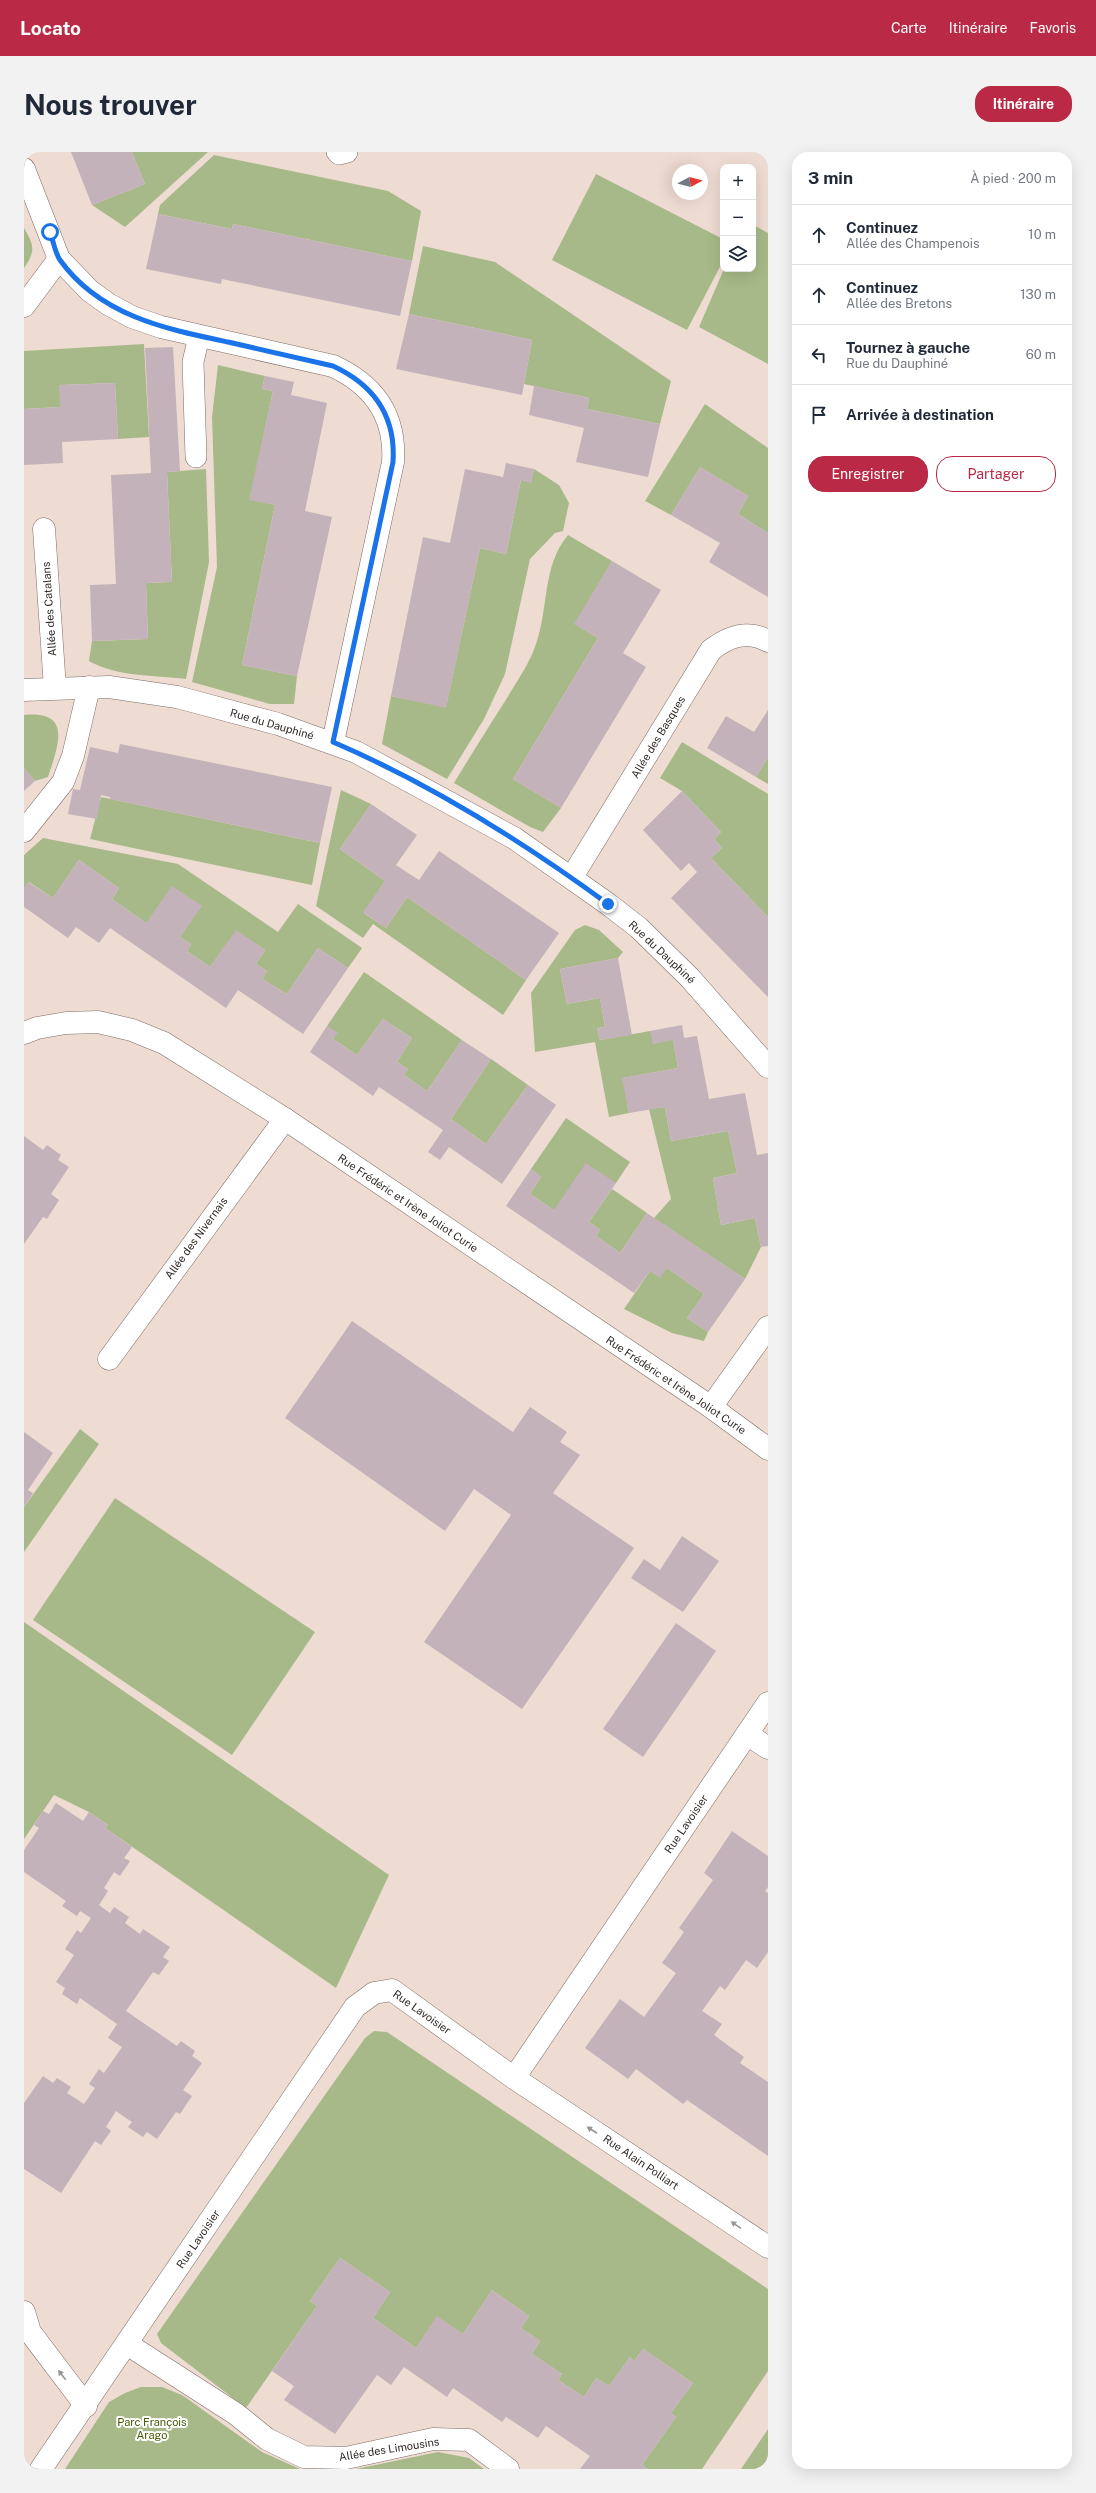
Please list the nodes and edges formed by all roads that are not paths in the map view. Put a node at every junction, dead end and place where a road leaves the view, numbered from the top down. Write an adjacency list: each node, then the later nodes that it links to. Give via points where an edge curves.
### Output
1 (337, 152): 2 (lane)
2 (347, 152)
3 (24, 169): 4 (street)
4 (59, 259): 5 (street); 6 (street, via 90,291 132,317)
5 (24, 306)
6 (199, 336): 7 (lane, via 193,362); 13 (street, via 333,366 349,374 365,386 380,403 394,441 393,462)
7 (196, 457)
8 (44, 529): 11 (street, Allée des Catalans)
9 (768, 641): 15 (street, Allée des Basques, via 760,636 744,634 725,639 711,650)
10 (89, 687): 11 (street, Rue du Dauphiné); 13 (street, Rue du Dauphiné, via 109,687 177,696); 14 (street, via 73,756 63,782)
11 (55, 688): 12 (street, Rue du Dauphiné)
12 (24, 690)
13 (333, 742): 15 (street, Rue du Dauphiné, via 461,807 514,838)
14 (24, 830)
15 (572, 878): 17 (street, Rue du Dauphiné, via 639,928 690,978)
16 (24, 1033): 18 (street, Rue Frédéric et Irène Joliot Curie, via 66,1023 98,1022 132,1030 164,1043)
17 (768, 1067)
18 (285, 1119): 20 (street, Allée des Nivernais); 21 (street, Rue Frédéric et Irène Joliot Curie)
19 (768, 1327): 21 (street)
20 (109, 1359)
21 (711, 1407): 22 (street, Rue Frédéric et Irène Joliot Curie)
22 (768, 1449)
23 (768, 1703): 24 (street, Rue Lavoisier)
24 (747, 1734): 25 (street); 26 (street, Rue Lavoisier)
25 (768, 1748)
26 (514, 2078): 27 (street, Rue Alain Polliart, one-way to 26); 29 (street, Rue Lavoisier, via 392,1990 374,1993 355,2007)
27 (768, 2247)
28 (24, 2312): 30 (street, one-way to 28, via 30,2332)
29 (127, 2344): 30 (street, Rue Lavoisier); 32 (street, Allée des Limousins, via 236,2414 267,2439 304,2457 346,2458 433,2439 469,2440)
30 (86, 2406): 31 (street, Rue Lavoisier)
31 (41, 2469)
32 (508, 2469)

